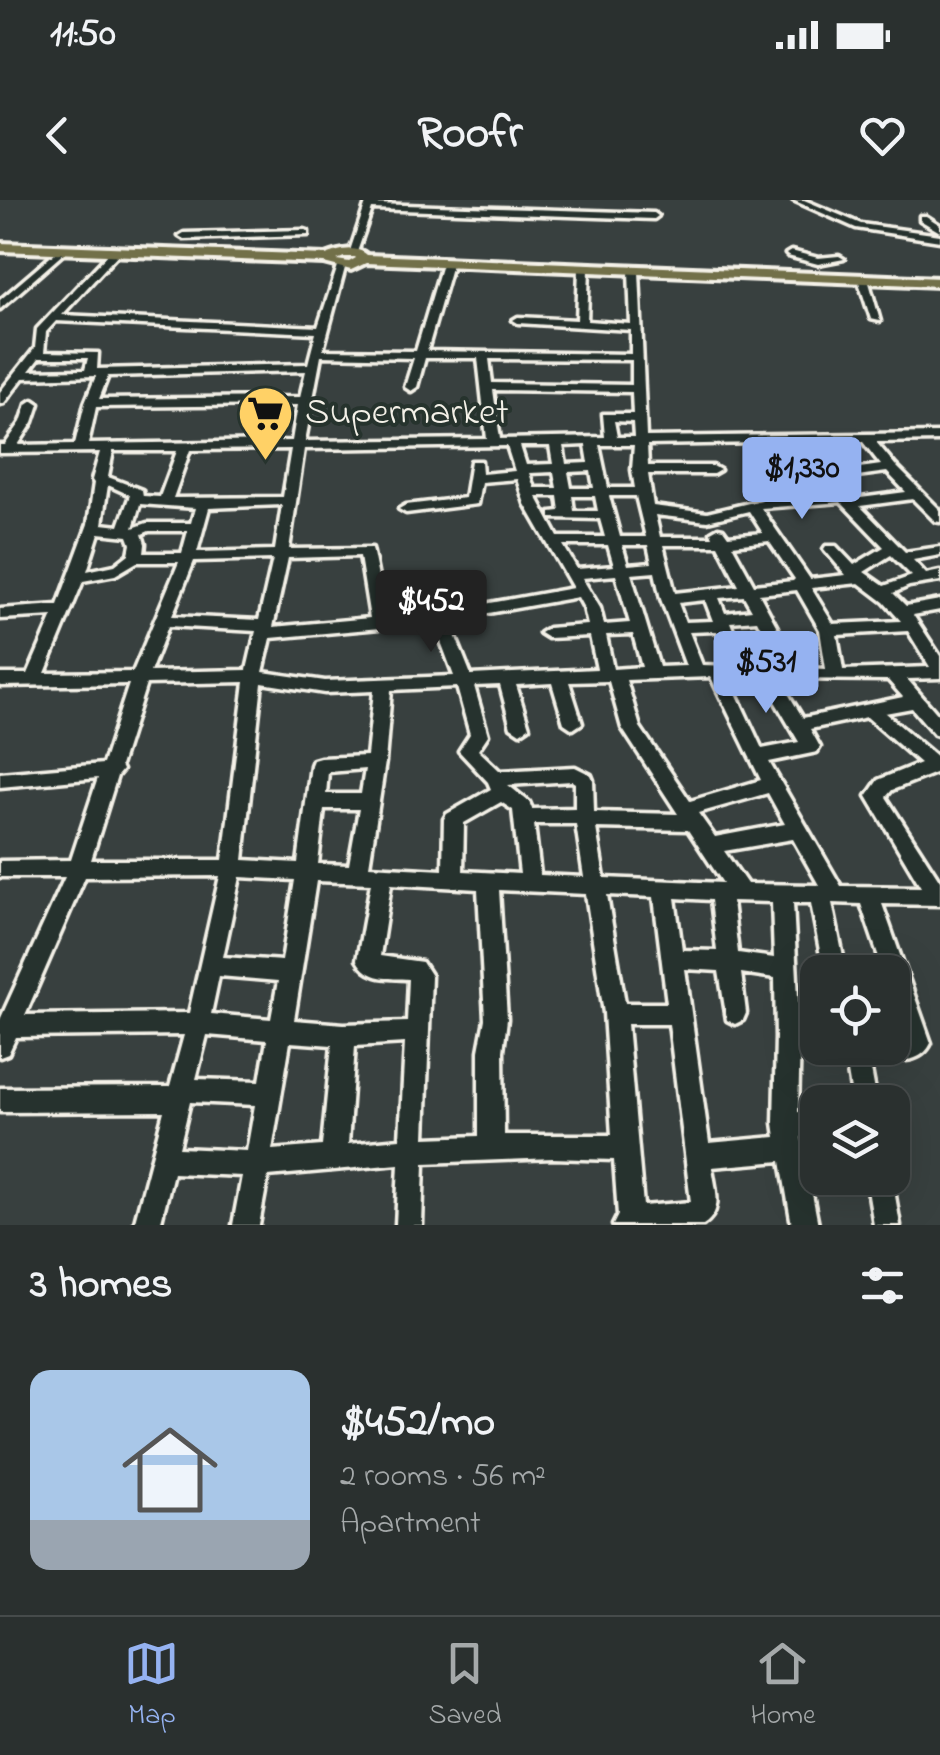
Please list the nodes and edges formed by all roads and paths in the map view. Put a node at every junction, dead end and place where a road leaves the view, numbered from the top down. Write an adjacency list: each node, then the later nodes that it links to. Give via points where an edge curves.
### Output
1 (796, 200): 8 (street, via 859,226)
2 (370, 203): 3 (street); 13 (street)
3 (654, 216)
4 (923, 218): 5 (street)
5 (940, 229)
6 (305, 232): 7 (street)
7 (184, 236)
8 (940, 238)
9 (0, 247): 10 (main road)
10 (62, 250): 11 (main road); 20 (street)
11 (116, 252): 13 (main road); 21 (street)
12 (791, 254): 17 (street, via 833,260)
13 (347, 259): 14 (main road); 27 (street)
14 (448, 264): 15 (main road); 28 (street)
15 (584, 269): 16 (main road); 25 (street)
16 (634, 271): 17 (main road); 26 (street)
17 (826, 278): 18 (main road)
18 (864, 279): 19 (main road); 23 (street)
19 (940, 282)
20 (0, 306)
21 (56, 318): 27 (street); 30 (street, via 42,331)
22 (518, 320): 24 (street)
23 (876, 320)
24 (559, 322): 25 (street); 31 (street)
25 (582, 324): 26 (street)
26 (634, 326): 32 (street)
27 (322, 330): 33 (street)
28 (418, 354): 29 (street); 33 (street); 37 (street)
29 (483, 354): 31 (street); 36 (street)
30 (36, 355): 34 (street, via 94,355); 35 (street)
31 (555, 355): 32 (street)
32 (636, 357): 38 (street)
33 (315, 360): 34 (street); 40 (street)
34 (97, 373): 35 (street); 42 (street)
35 (22, 374): 39 (street)
36 (488, 386): 38 (street); 49 (street)
37 (410, 387)
38 (638, 389): 43 (street)
39 (0, 400)
40 (306, 401): 42 (street); 53 (street)
41 (33, 404): 57 (street)
42 (90, 404): 55 (street)
43 (639, 418): 51 (street, via 607,417); 52 (street)
44 (816, 438): 45 (street); 52 (street); 65 (street)
45 (867, 438): 46 (street); 60 (street)
46 (938, 440)
47 (512, 441): 48 (street); 49 (street); 63 (street)
48 (556, 441): 50 (street); 59 (street)
49 (494, 442): 53 (street)
50 (592, 442): 51 (street); 58 (street)
51 (612, 442): 52 (street)
52 (639, 442): 61 (street)
53 (298, 443): 54 (street); 76 (street)
54 (186, 445): 56 (street); 73 (street)
55 (80, 447): 56 (street); 57 (street)
56 (108, 447): 66 (street)
57 (5, 449)
58 (596, 467): 59 (street); 69 (street)
59 (560, 468): 63 (street); 68 (street)
60 (890, 468): 64 (street); 71 (street)
61 (639, 470): 62 (street); 70 (street)
62 (714, 470)
63 (521, 472): 67 (street); 79 (street, via 476,471 472,501)
64 (858, 473): 65 (street); 72 (street)
65 (834, 476): 75 (street)
66 (99, 480): 74 (street, via 132,488); 87 (street)
67 (528, 492): 68 (street); 83 (street)
68 (563, 492): 69 (street); 81 (street)
69 (600, 492): 70 (street); 82 (street)
70 (642, 492): 80 (street)
71 (913, 495): 72 (street); 85 (street)
72 (878, 498): 75 (street)
73 (166, 499): 74 (street); 77 (street)
74 (137, 500): 88 (street)
75 (848, 500): 78 (street); 96 (street)
76 (291, 501): 77 (street); 97 (street)
77 (203, 504): 86 (street)
78 (752, 506): 84 (street); 89 (street)
79 (406, 509)
80 (647, 510): 84 (street); 90 (street)
81 (568, 514): 82 (street); 83 (street)
82 (606, 514): 91 (street)
83 (539, 516): 93 (street)
84 (707, 517): 92 (street)
85 (940, 518)
86 (196, 527): 88 (street); 98 (street)
87 (94, 528): 88 (street); 103 (street)
88 (129, 530): 99 (street, via 138,543)
89 (772, 536): 92 (street); 106 (street)
90 (654, 538): 91 (street); 92 (street); 100 (street)
91 (613, 539): 93 (street); 101 (street)
92 (724, 541): 108 (street)
93 (555, 542): 102 (street)
94 (831, 549): 104 (street)
95 (940, 551): 96 (street)
96 (896, 553): 104 (street); 105 (street)
97 (281, 556): 98 (street); 118 (street, via 367,550); 123 (street)
98 (188, 557): 99 (street); 117 (street)
99 (133, 558): 103 (street, via 110,574)
100 (661, 568): 101 (street); 111 (street)
101 (623, 569): 102 (street); 121 (street)
102 (574, 574): 107 (street)
103 (76, 576): 113 (street)
104 (856, 576): 106 (street); 109 (street)
105 (934, 579): 109 (street)
106 (802, 582): 108 (street); 124 (street)
107 (584, 591): 116 (street); 125 (street)
108 (752, 591): 110 (street); 115 (street)
109 (883, 592): 120 (street)
110 (710, 594): 111 (street); 119 (street)
111 (668, 598): 122 (street)
112 (940, 605): 120 (street)
113 (62, 610): 114 (street); 140 (street)
114 (0, 614)
115 (764, 614): 119 (street); 133 (street)
116 (440, 618): 118 (street); 142 (street)
117 (165, 621): 123 (street); 137 (street)
118 (379, 622): 123 (street)
119 (723, 622): 122 (street); 128 (street)
120 (911, 625): 124 (street); 127 (street); 129 (street)
121 (640, 628): 125 (street); 132 (street)
122 (680, 628): 130 (street)
123 (264, 629): 138 (street)
124 (828, 630): 136 (street)
125 (598, 631): 126 (street); 134 (street)
126 (548, 634)
127 (940, 634)
128 (740, 670): 130 (street); 131 (street)
129 (940, 670): 139 (street)
130 (707, 671): 132 (street); 151 (street)
131 (766, 671): 133 (street); 148 (street)
132 (652, 672): 134 (street)
133 (793, 672): 136 (street)
134 (611, 674): 135 (street); 160 (street, via 631,728)
135 (558, 675): 141 (street); 147 (street)
136 (835, 675): 139 (street)
137 (140, 676): 138 (street); 140 (street); 154 (street)
138 (254, 676): 144 (street, via 320,687); 166 (street)
139 (893, 676): 145 (street)
140 (34, 678): 143 (street)
141 (506, 678): 142 (street); 149 (street)
142 (464, 679): 144 (street); 157 (street, via 479,735 468,751)
143 (0, 680)
144 (383, 686): 152 (street)
145 (914, 701): 146 (street); 150 (street)
146 (869, 709): 148 (street); 153 (street)
147 (572, 723)
148 (799, 725): 151 (street, via 811,747)
149 (520, 727)
150 (940, 729)
151 (757, 758): 156 (street)
152 (376, 762): 158 (street, via 320,764); 159 (street)
153 (937, 764): 180 (street, via 885,785 876,796)
154 (113, 770): 155 (street); 167 (street)
155 (0, 780)
156 (772, 784): 160 (street); 163 (street)
157 (499, 785): 161 (street); 162 (street, via 579,776); 171 (street, via 454,819)
158 (318, 802): 159 (street); 168 (street)
159 (370, 802): 169 (street)
160 (689, 816): 162 (street); 164 (street)
161 (524, 817): 162 (street); 173 (street)
162 (585, 818): 174 (street)
163 (798, 830): 164 (street); 178 (street)
164 (710, 846): 176 (street)
165 (0, 868): 167 (street)
166 (232, 868): 167 (street); 168 (street); 185 (street)
167 (78, 870): 196 (street)
168 (307, 873): 169 (street); 187 (street)
169 (357, 874): 170 (street)
170 (382, 876): 171 (street); 194 (street, via 368,960 379,968 417,970)
171 (453, 880): 172 (street)
172 (488, 883): 173 (street); 204 (street, via 496,1019)
173 (531, 884): 174 (street)
174 (594, 886): 175 (street); 188 (street)
175 (663, 888): 176 (street); 183 (street)
176 (731, 892): 177 (street); 184 (street)
177 (782, 893): 178 (street); 186 (street)
178 (828, 894): 179 (street); 181 (street)
179 (869, 896): 180 (street); 182 (street)
180 (939, 896)
181 (833, 955)
182 (889, 955)
183 (670, 959): 184 (street); 190 (street)
184 (732, 962): 186 (street); 189 (street)
185 (211, 966): 187 (street); 192 (street)
186 (786, 970): 202 (street)
187 (290, 972): 193 (street)
188 (616, 1013): 190 (street); 203 (street)
189 (735, 1013)
190 (678, 1014): 206 (street)
191 (910, 1017): 197 (street, via 919,1043)
192 (198, 1024): 193 (street); 196 (street); 199 (street)
193 (279, 1031): 195 (street); 198 (street)
194 (418, 1032): 195 (street); 205 (street)
195 (344, 1035): 207 (street)
196 (4, 1036)
197 (910, 1048)
198 (268, 1093): 199 (street); 209 (street)
199 (180, 1094): 200 (street); 208 (street)
200 (0, 1100)
201 (800, 1132): 202 (street)
202 (788, 1136): 206 (street); 215 (street)
203 (625, 1148): 204 (street); 211 (street)
204 (492, 1149): 205 (street)
205 (410, 1151): 207 (street); 214 (street)
206 (699, 1156): 211 (street, via 704,1212)
207 (334, 1157): 209 (street)
208 (164, 1160): 209 (street); 212 (street)
209 (256, 1164): 213 (street)
210 (882, 1195): 216 (street)
211 (643, 1222)
212 (147, 1225)
213 (246, 1225)
214 (409, 1225)
215 (805, 1225)
216 (887, 1225)

